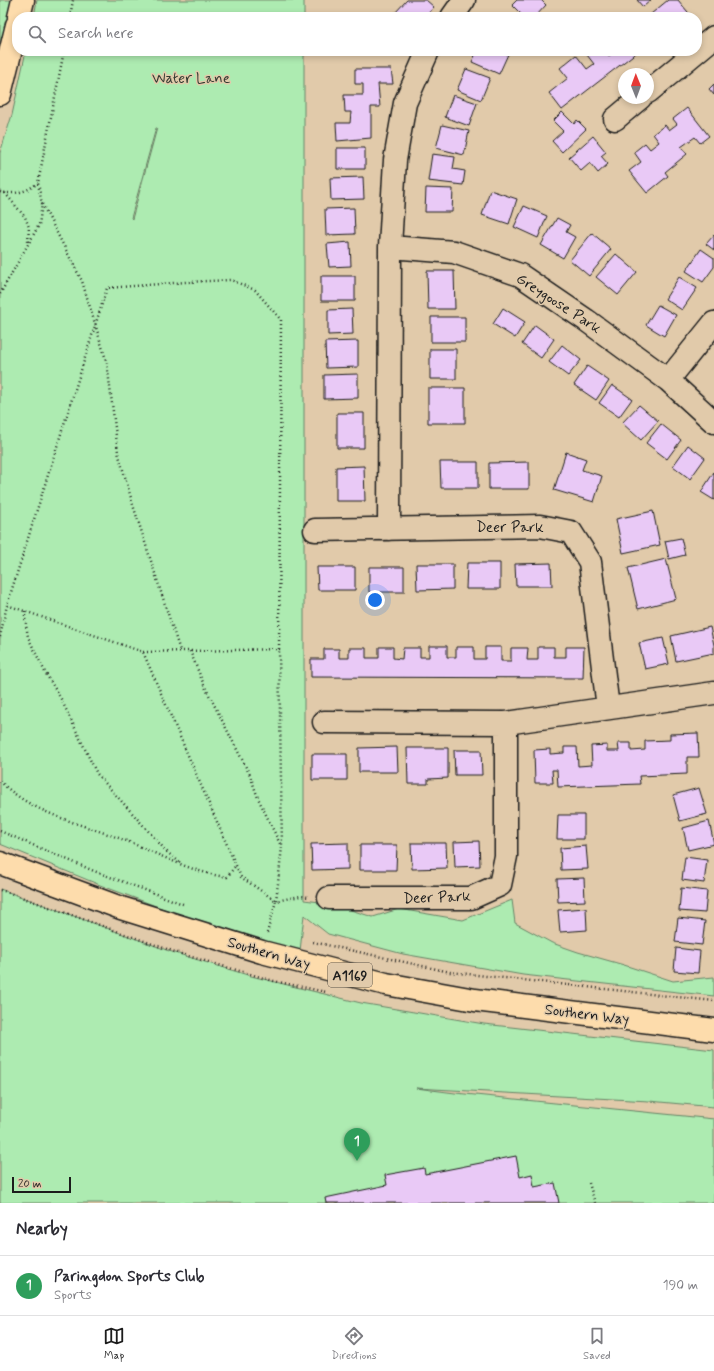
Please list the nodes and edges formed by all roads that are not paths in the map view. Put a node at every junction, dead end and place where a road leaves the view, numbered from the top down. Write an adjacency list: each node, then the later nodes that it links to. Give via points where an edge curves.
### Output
1 (23, 0): 3 (main road)
2 (464, 0): 4 (street)
3 (20, 12)
4 (456, 12)
5 (714, 37): 7 (street)
6 (12, 45): 11 (main road)
7 (702, 47)
8 (426, 56): 14 (street, via 405,102 395,160)
9 (691, 56): 10 (street)
10 (654, 87)
11 (0, 94)
12 (633, 104): 13 (street)
13 (616, 119)
14 (390, 247): 16 (street, Greygoose Park, via 454,252 520,275); 18 (street)
15 (714, 323): 16 (street)
16 (668, 380): 17 (street, Greygoose Park)
17 (714, 422)
18 (389, 528): 19 (street, Deer Park); 21 (street, Deer Park, via 540,526 571,532 590,562)
19 (314, 530)
20 (714, 693): 21 (street)
21 (608, 708): 23 (street)
22 (324, 722): 23 (street)
23 (506, 723): 25 (street, Deer Park, via 506,856 500,885 471,898)
24 (0, 863): 26 (main road, Southern Way / A1169, via 121,908 262,952 386,984 474,1000)
25 (329, 898)
26 (714, 1030)

